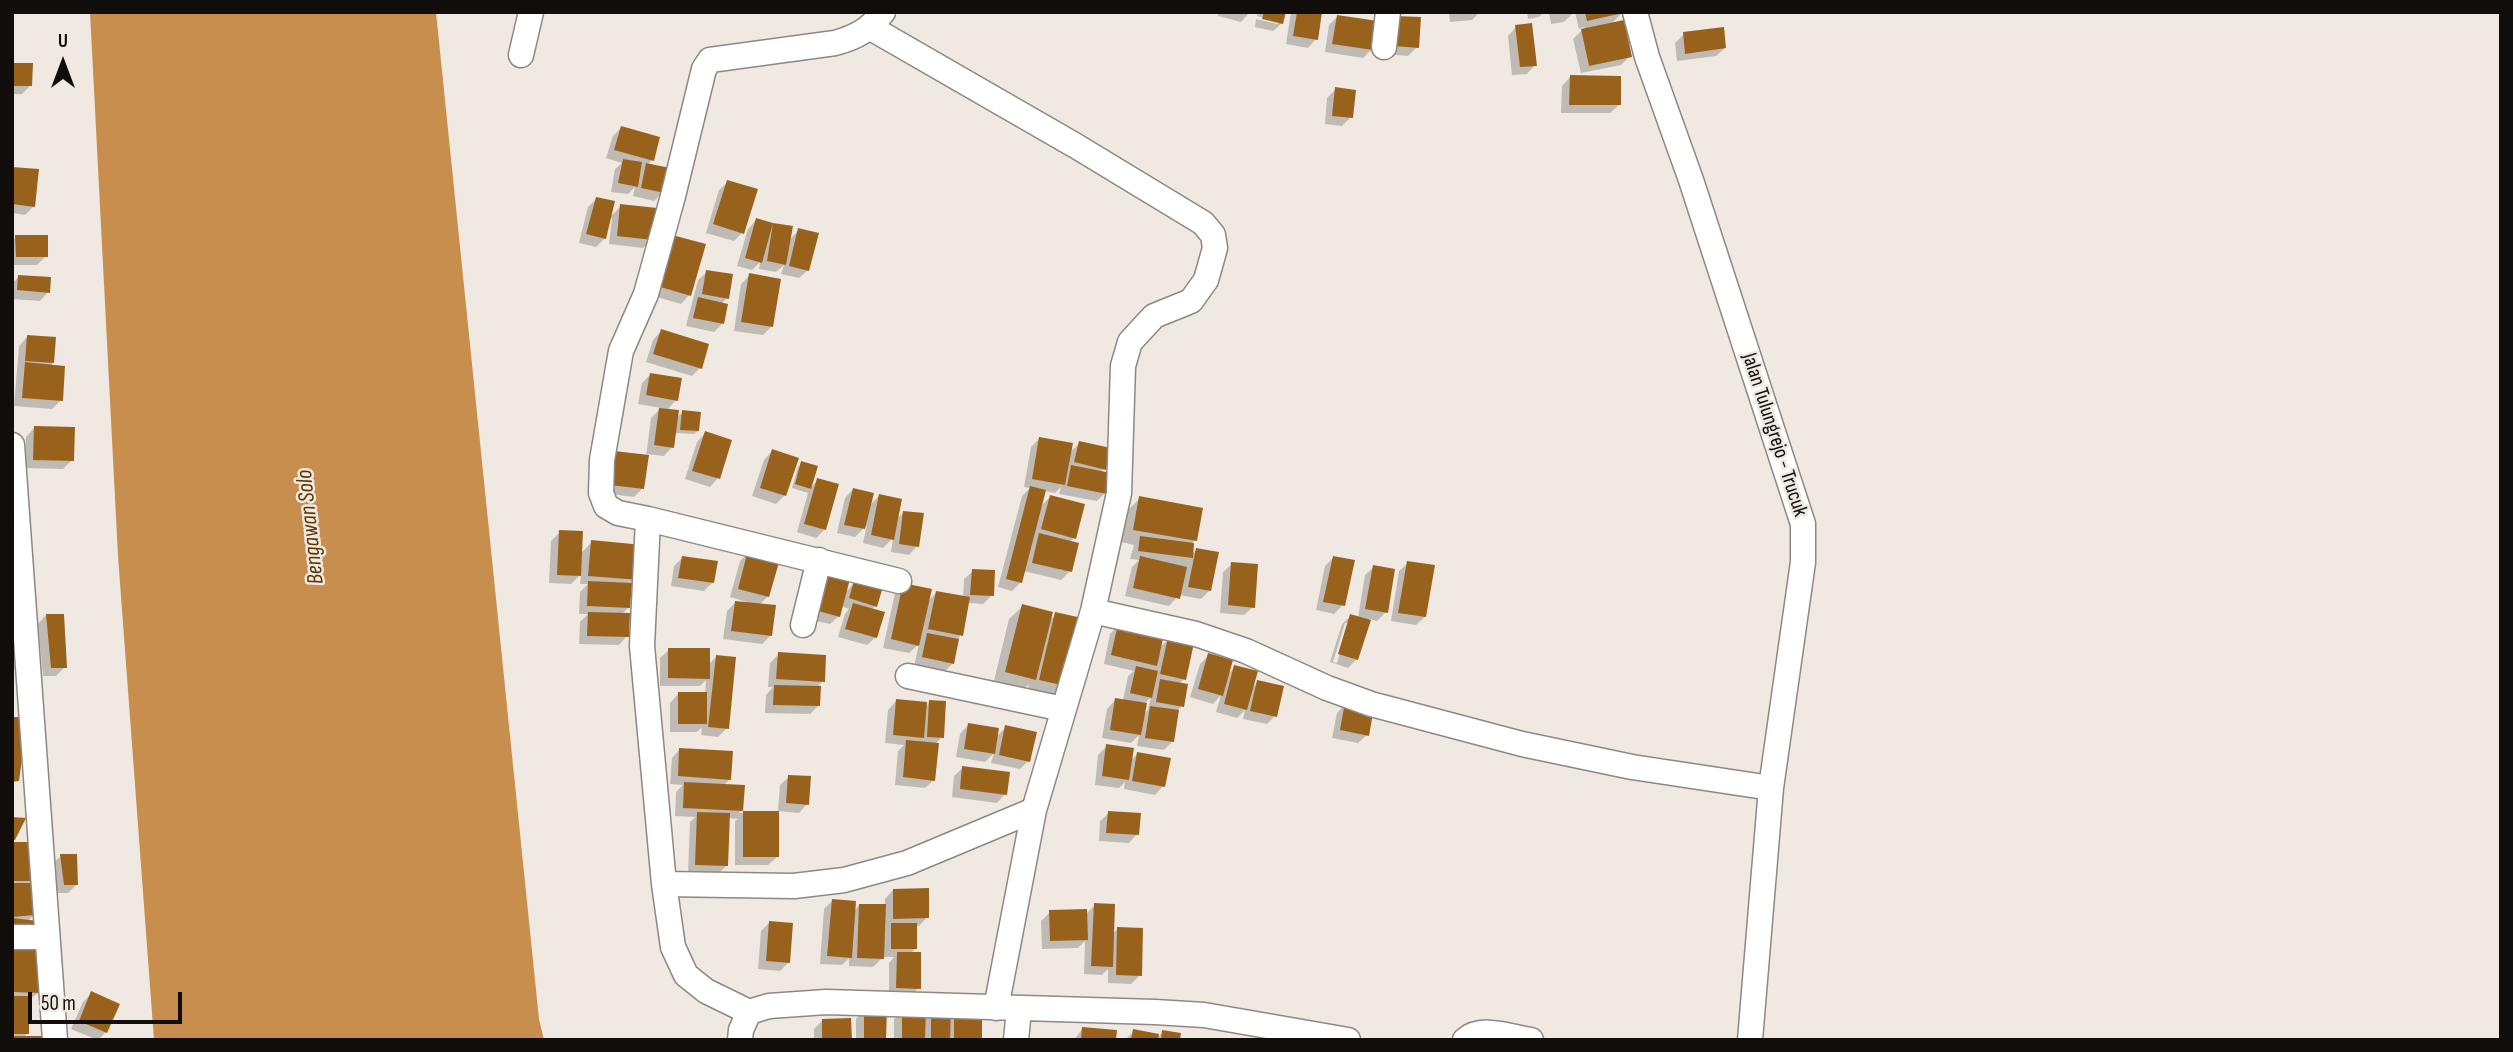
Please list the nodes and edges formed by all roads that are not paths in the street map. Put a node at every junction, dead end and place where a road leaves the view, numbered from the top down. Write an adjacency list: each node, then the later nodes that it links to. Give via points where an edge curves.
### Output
1 (531, 12): 6 (street)
2 (1388, 12): 5 (street)
3 (1635, 12): 16 (street, Jalan Tulungrejo - Trucuk, via 1803,524 1802,562)
4 (877, 20): 8 (street, via 855,38 710,60 704,69 646,295 621,351 602,460 601,493 606,506); 11 (street, via 1203,223 1213,235 1212,265 1191,301 1154,316 1130,342 1123,366 1119,493)
5 (1384, 47)
6 (521, 54)
7 (12, 445): 14 (street)
8 (648, 519): 9 (street); 18 (street, via 642,646)
9 (819, 560): 10 (street); 12 (street)
10 (900, 581)
11 (1093, 611): 15 (street); 16 (street, via 1196,634 1371,704 1510,741 1632,767)
12 (803, 625)
13 (908, 676): 15 (street)
14 (21, 685): 20 (street)
15 (1063, 709): 17 (street)
16 (1771, 788): 29 (street, Jalan Tulungrejo - Trucuk)
17 (1034, 810): 18 (street, via 907,863 844,880 794,886); 21 (street)
18 (664, 884): 22 (street, via 673,947 686,975 706,991)
19 (12, 937): 20 (street)
20 (47, 937): 23 (street)
21 (1007, 1008): 22 (street, via 805,1003); 25 (street); 26 (street, via 1204,1015)
22 (749, 1012): 24 (street)
23 (55, 1040)
24 (740, 1040)
25 (1016, 1040)
26 (1348, 1040)
27 (1465, 1040): 28 (street, via 1482,1032)
28 (1531, 1040)
29 (1750, 1040)

